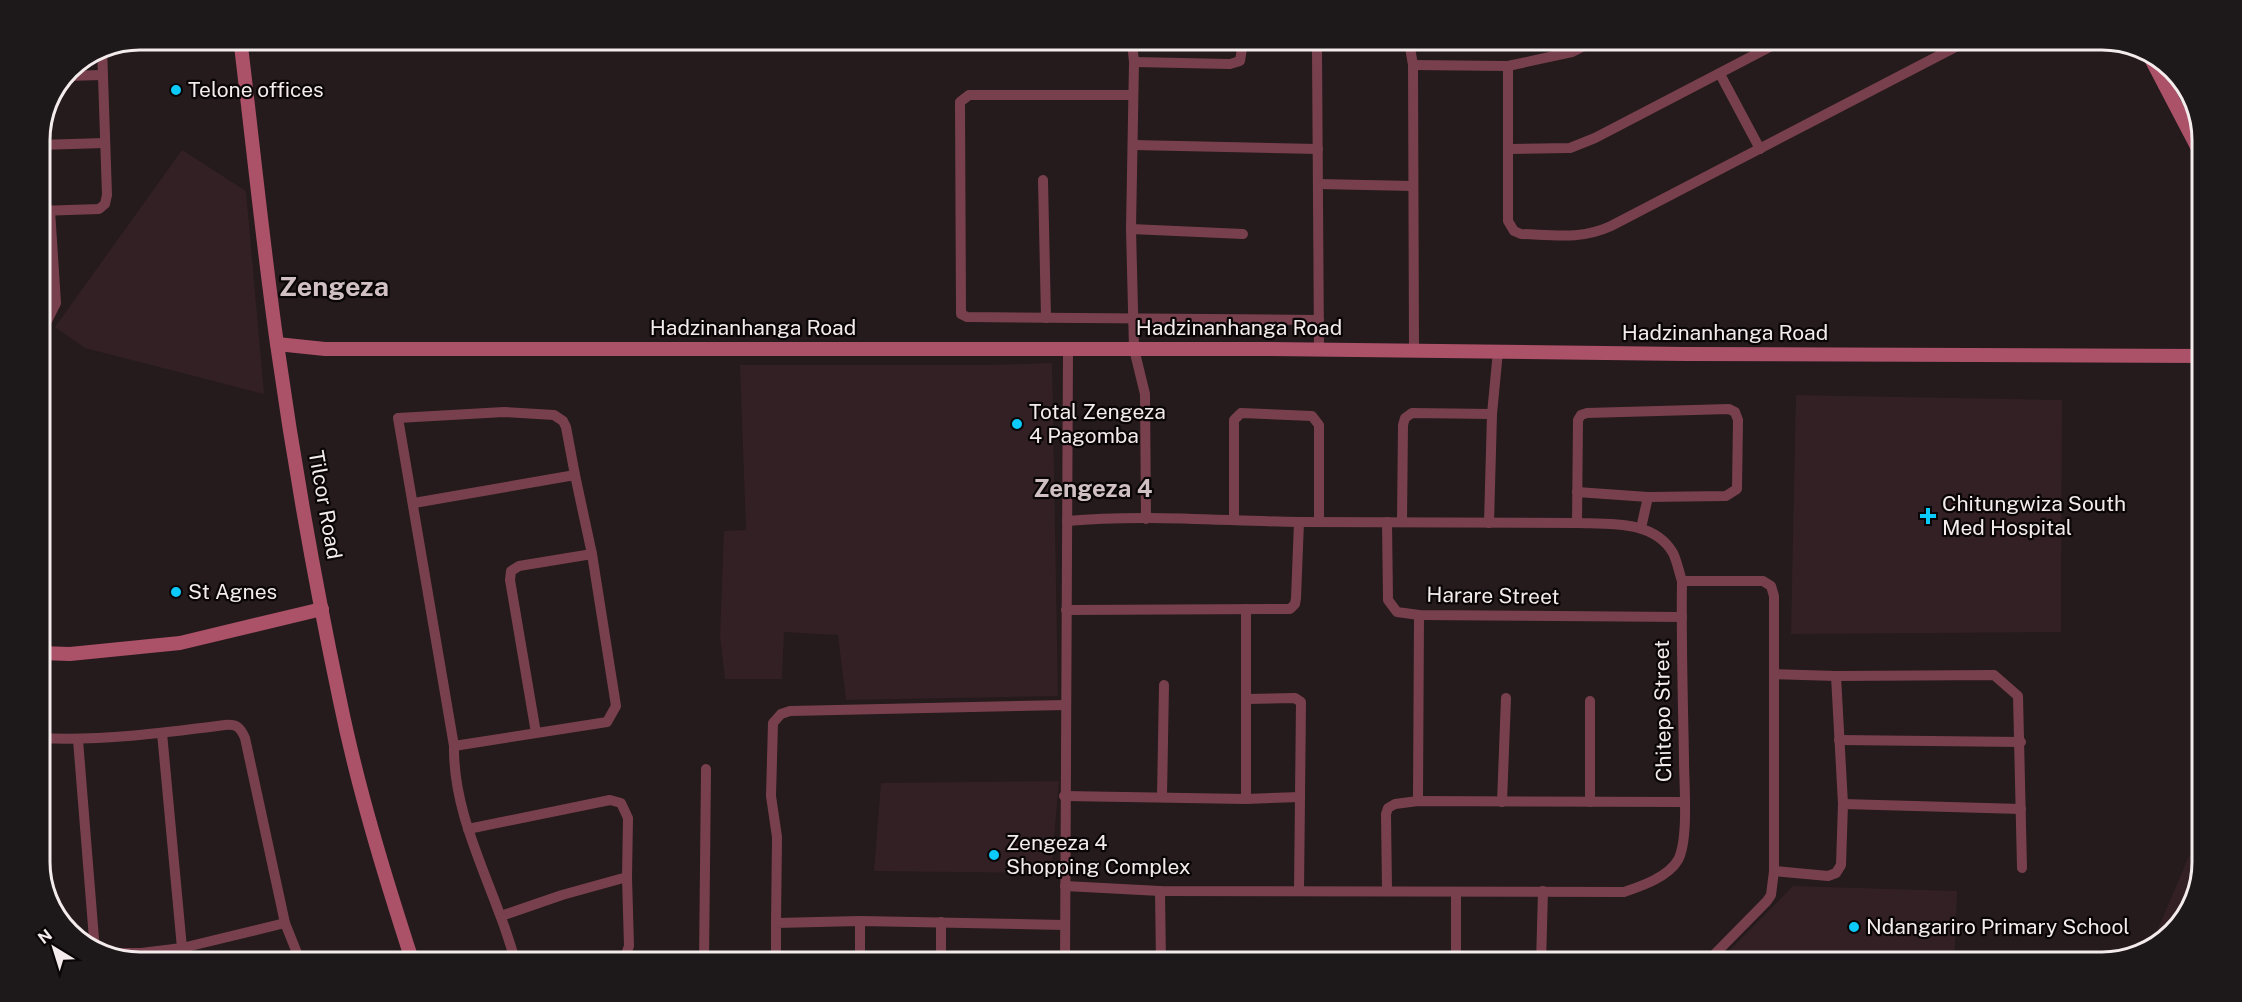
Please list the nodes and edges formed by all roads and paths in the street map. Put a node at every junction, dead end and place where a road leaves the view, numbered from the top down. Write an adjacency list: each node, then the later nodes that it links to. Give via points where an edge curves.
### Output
1 (241, 50): 37 (street, Tilcor Road)
2 (1133, 50): 11 (street)
3 (1242, 50): 11 (street, via 1240,61 1230,64)
4 (1317, 50): 23 (street)
5 (1410, 50): 12 (street)
6 (1576, 50): 9 (street)
7 (1764, 50): 15 (street)
8 (1948, 50): 25 (street)
9 (1572, 52): 13 (street)
10 (102, 58): 16 (street)
11 (1134, 62): 18 (street)
12 (1413, 64): 13 (street); 28 (street)
13 (1508, 66): 24 (street)
14 (2155, 67): 19 (street)
15 (1720, 74): 24 (street, via 1570,148); 25 (street)
16 (102, 75): 17 (street); 20 (street)
17 (76, 76)
18 (1132, 95): 22 (street); 34 (street, via 969,95 960,102 961,314)
19 (2192, 137)
20 (104, 143): 21 (street); 29 (street, via 105,204 99,209)
21 (50, 145)
22 (1133, 146): 23 (street); 30 (street)
23 (1318, 149): 27 (street)
24 (1509, 149): 25 (street, via 1511,227 1521,234 1577,236 1611,226)
25 (1760, 149)
26 (1043, 180): 34 (street)
27 (1318, 184): 28 (street); 36 (street)
28 (1413, 186): 41 (street)
29 (50, 210)
30 (1131, 229): 31 (street); 35 (street)
31 (1243, 234)
32 (50, 256): 33 (street, via 56,303)
33 (50, 312)
34 (1046, 318): 35 (street)
35 (1134, 318): 36 (street); 39 (street)
36 (1319, 320): 40 (street)
37 (277, 344): 38 (street, Hadzinanhanga Road, via 325,349); 61 (street, Tilcor Road)
38 (1068, 349): 39 (street, Hadzinanhanga Road); 51 (street)
39 (1134, 349): 40 (street, Hadzinanhanga Road); 50 (street, via 1145,394)
40 (1319, 349): 41 (street, Hadzinanhanga Road)
41 (1414, 351): 42 (street, Hadzinanhanga Road)
42 (1498, 351): 43 (street, Hadzinanhanga Road); 44 (street)
43 (2192, 356)
44 (1492, 414): 55 (street, via 1412,412 1407,416 1403,425); 56 (street)
45 (575, 475): 48 (street); 48 (street, via 566,427 554,415 504,412 398,418); 59 (street)
46 (1577, 492): 47 (street); 47 (street, via 1578,420 1583,414 1729,409 1735,412 1737,486 1733,492 1726,496); 57 (street)
47 (1648, 497): 58 (street)
48 (414, 503): 80 (street)
49 (1234, 518): 50 (street, Chitepo Street); 52 (street, via 1234,420 1241,413 1253,413 1312,416 1319,425); 53 (street, Chitepo Street)
50 (1146, 519): 51 (street, Chitepo Street)
51 (1067, 521): 63 (street)
52 (1319, 521): 53 (street, Chitepo Street); 54 (street, Chitepo Street)
53 (1299, 522): 62 (street, via 1295,604 1287,609)
54 (1387, 522): 55 (street, Chitepo Street); 64 (street, Harare Street, via 1388,600 1397,612)
55 (1402, 522): 56 (street, Chitepo Street)
56 (1489, 523): 57 (street, Chitepo Street)
57 (1577, 523): 58 (street, Chitepo Street)
58 (1641, 528): 60 (street, Chitepo Street, via 1673,553)
59 (591, 554): 75 (street, via 616,706 607,722); 75 (street, via 519,566 511,571)
60 (1682, 581): 65 (street, Chitepo Street); 67 (street, via 1768,582 1774,596)
61 (322, 609): 66 (street, via 180,643); 112 (street, Tilcor Road, via 361,787)
62 (1246, 609): 63 (street); 71 (street)
63 (1066, 610): 73 (street)
64 (1419, 615): 65 (street, Harare Street); 86 (street)
65 (1682, 617): 89 (street, Chitepo Street)
66 (50, 654)
67 (1774, 674): 68 (street); 94 (street)
68 (1836, 676): 78 (street); 79 (street, via 1994,675 2018,696)
69 (1164, 685): 83 (street)
70 (1506, 698): 87 (street)
71 (1247, 699): 84 (street, via 1295,698 1301,702); 85 (street)
72 (1590, 701): 88 (street)
73 (1066, 705): 82 (street); 106 (street, via 781,714 773,723 771,796 777,837)
74 (162, 733): 77 (street); 105 (street, via 234,724 240,728); 109 (street)
75 (536, 733): 80 (street)
76 (50, 739): 77 (street)
77 (78, 740): 108 (street)
78 (1839, 740): 79 (street); 90 (street)
79 (2020, 742): 91 (street)
80 (454, 746): 92 (street, via 453,767)
81 (706, 769): 115 (street)
82 (1064, 796): 83 (street); 96 (street)
83 (1162, 797): 85 (street)
84 (1300, 797): 85 (street); 97 (street)
85 (1246, 799)
86 (1418, 801): 87 (street); 98 (street, via 1388,808)
87 (1502, 802): 88 (street)
88 (1590, 802): 89 (street)
89 (1684, 802): 100 (street, Chitepo Street, via 1682,851 1661,876 1638,888 1615,893)
90 (1843, 804): 91 (street); 94 (street, via 1841,865 1836,873 1828,876)
91 (2021, 809): 93 (street)
92 (468, 829): 95 (street, via 610,800 621,803 628,818); 102 (street)
93 (2022, 868)
94 (1774, 871): 123 (street, via 1769,899)
95 (627, 876): 102 (street); 114 (street)
96 (1065, 886): 99 (street, Chitepo Street); 107 (street)
97 (1299, 890): 98 (street, Chitepo Street); 99 (street, Chitepo Street)
98 (1387, 890): 101 (street, Chitepo Street)
99 (1160, 891): 120 (street)
100 (1543, 891): 101 (street, Chitepo Street); 122 (street)
101 (1456, 893): 121 (street)
102 (501, 916): 113 (street)
103 (860, 921): 104 (street); 106 (street); 117 (street)
104 (941, 922): 107 (street); 118 (street)
105 (285, 923): 109 (street); 111 (street)
106 (776, 923): 116 (street)
107 (1064, 925): 119 (street)
108 (96, 941)
109 (182, 948): 110 (street)
110 (166, 952)
111 (297, 952)
112 (410, 952)
113 (512, 952)
114 (627, 952)
115 (704, 952)
116 (776, 952)
117 (860, 952)
118 (941, 952)
119 (1065, 952)
120 (1161, 952)
121 (1456, 952)
122 (1541, 952)
123 (1717, 952)

